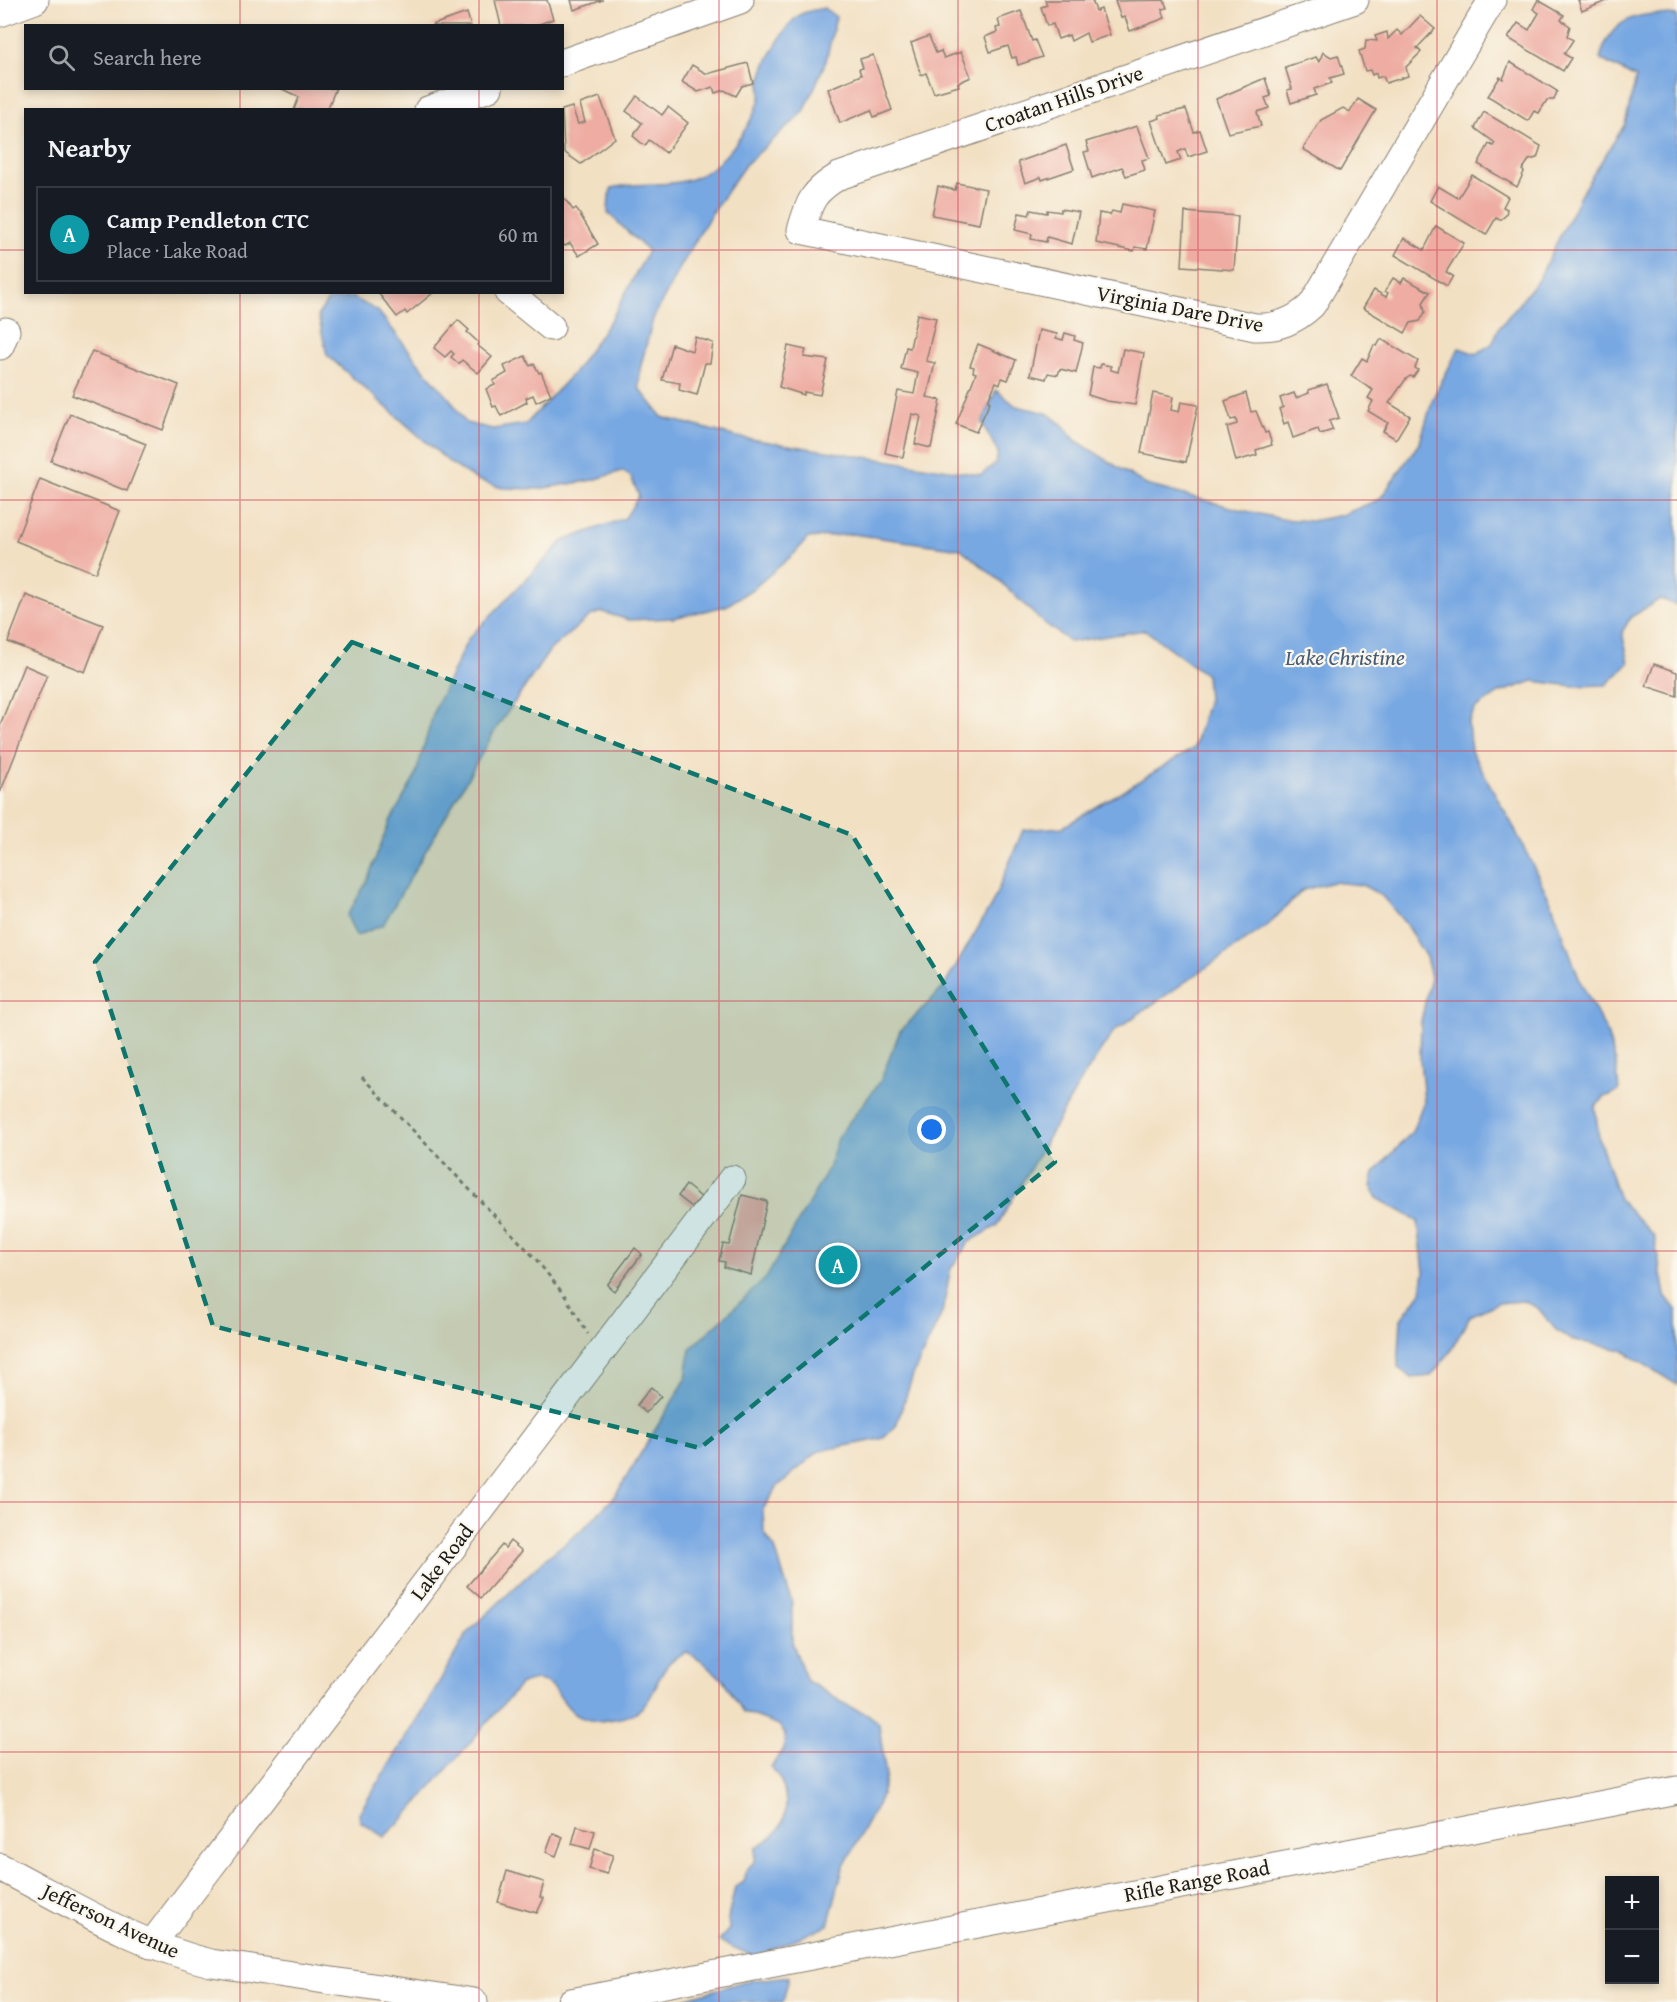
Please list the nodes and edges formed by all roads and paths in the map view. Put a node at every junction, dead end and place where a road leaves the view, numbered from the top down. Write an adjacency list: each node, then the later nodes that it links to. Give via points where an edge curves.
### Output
1 (35, 0): 5 (street)
2 (740, 0): 6 (street)
3 (1354, 0): 9 (street, Croatan Hills Drive, via 839,176 820,187 811,199)
4 (1492, 0): 9 (street, Virginia Dare Drive, via 1312,305 1286,323 1255,327)
5 (0, 13)
6 (564, 62)
7 (483, 90): 8 (street)
8 (434, 108)
9 (801, 230)
10 (510, 294): 11 (street)
11 (551, 327)
12 (362, 1077): 14 (path, via 535,1258)
13 (732, 1179): 14 (street, Lake Road)
14 (601, 1351): 17 (street, Lake Road)
15 (1677, 1790): 19 (street, Rifle Range Road)
16 (0, 1867): 17 (street, Jefferson Avenue)
17 (151, 1945): 18 (street, Jefferson Avenue, via 211,1963)
18 (474, 2002)
19 (571, 2002)

